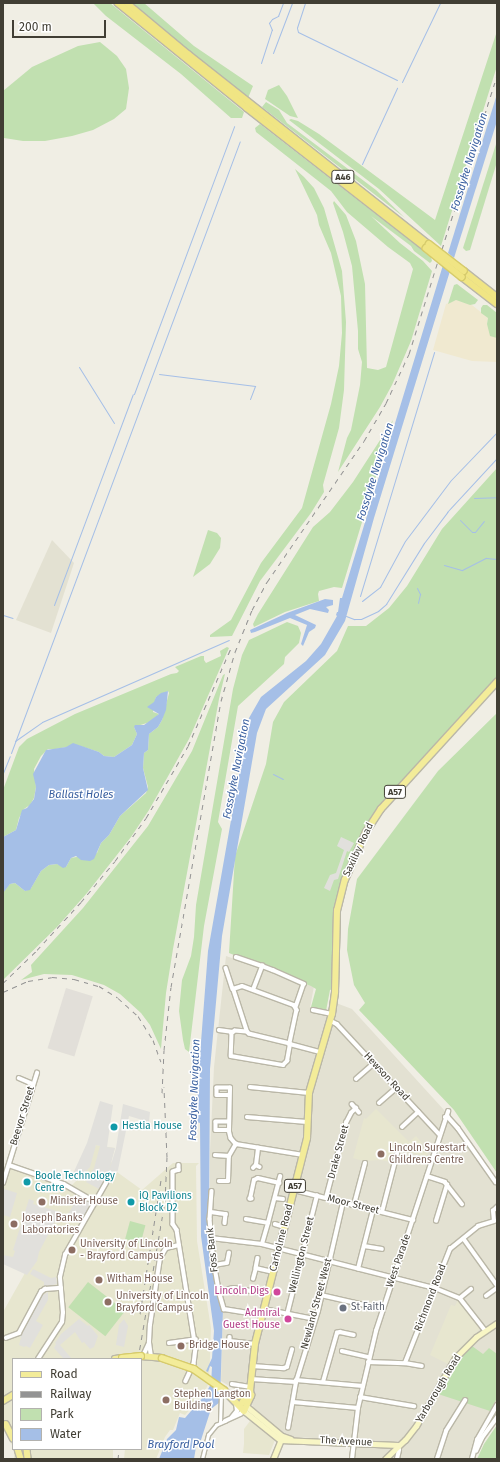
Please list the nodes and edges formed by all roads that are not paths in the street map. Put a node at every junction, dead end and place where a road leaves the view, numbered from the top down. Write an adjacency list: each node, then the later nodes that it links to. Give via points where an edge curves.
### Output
1 (118, 3): 3 (highway, A46)
2 (127, 3): 3 (highway, A46)
3 (248, 106): 4 (highway, A46, bridge)
4 (463, 274): 5 (highway, A46); 6 (highway, A46)
5 (497, 297)
6 (497, 304)
7 (497, 682): 13 (main road, Saxilby Road / A57, via 395,791 366,832 347,874 338,905)
8 (236, 958): 9 (street)
9 (262, 966): 12 (street); 14 (street, via 302,983 304,986)
10 (226, 968): 11 (street)
11 (233, 989): 12 (street, via 242,986); 20 (street)
12 (253, 990): 14 (street)
13 (335, 992): 16 (main road, Carholme Road / A57)
14 (296, 1008): 21 (street)
15 (313, 1010): 16 (street)
16 (332, 1014): 17 (main road, Carholme Road / A57)
17 (331, 1021): 22 (main road, Carholme Road / A57); 23 (street, Hewson Road)
18 (219, 1030): 19 (street)
19 (233, 1032): 20 (street); 21 (street, via 230,1056 283,1064 287,1061)
20 (247, 1032): 21 (street)
21 (290, 1044): 22 (street)
22 (320, 1052): 30 (main road, Carholme Road / A57)
23 (373, 1064): 26 (street); 29 (street, Hewson Road)
24 (37, 1073): 27 (street, Beevor Street)
25 (19, 1078): 27 (street)
26 (356, 1079)
27 (33, 1084): 52 (street, Beevor Street)
28 (250, 1088): 30 (street)
29 (396, 1088): 32 (street); 36 (street, Hewson Road)
30 (309, 1093): 41 (main road, Carholme Road / A57)
31 (229, 1095): 40 (street)
32 (379, 1103)
33 (352, 1104): 34 (street)
34 (356, 1108): 35 (street); 69 (street, Drake Street, via 350,1113 346,1123)
35 (360, 1112)
36 (418, 1112): 42 (street); 44 (street, Hewson Road)
37 (448, 1112): 39 (street, West Parade)
38 (248, 1117): 41 (street)
39 (445, 1117): 44 (street, West Parade); 60 (street, via 458,1128)
40 (229, 1122): 43 (street); 43 (street, via 216,1122 216,1130)
41 (307, 1122): 47 (main road, Carholme Road / A57)
42 (402, 1127)
43 (229, 1130): 45 (street)
44 (440, 1135): 55 (street, West Parade)
45 (236, 1144): 46 (street); 50 (street)
46 (258, 1148): 47 (street); 54 (street)
47 (303, 1154): 65 (main road, Carholme Road / A57)
48 (397, 1154): 79 (street)
49 (214, 1155): 50 (street)
50 (229, 1156): 58 (street)
51 (365, 1163): 75 (street)
52 (9, 1165): 61 (street, Beevor Street); 72 (street, via 64,1184)
53 (179, 1165): 91 (street, via 179,1170 173,1172 173,1224 177,1230)
54 (256, 1167)
55 (427, 1176): 64 (street, via 443,1181); 81 (street, West Parade)
56 (280, 1177): 63 (street)
57 (219, 1181): 58 (street)
58 (228, 1181): 59 (street)
59 (234, 1181)
60 (496, 1182)
61 (3, 1183)
62 (106, 1183): 72 (street)
63 (278, 1183): 68 (street); 70 (street, via 258,1178 254,1180)
64 (447, 1186): 74 (street); 82 (street)
65 (294, 1190): 67 (street, Moor Street); 87 (main road, Carholme Road / A57)
66 (212, 1191): 78 (street, Foss Bank)
67 (316, 1196): 69 (street, Moor Street); 96 (street, Wellington Street)
68 (275, 1198): 71 (street); 85 (street)
69 (326, 1198): 73 (street, Moor Street)
70 (252, 1199)
71 (282, 1199)
72 (95, 1202): 108 (street, via 66,1255 60,1277)
73 (343, 1203): 75 (street, Moor Street); 98 (street, Newland Street West)
74 (462, 1204)
75 (354, 1205): 77 (street, Moor Street)
76 (497, 1207): 83 (street, via 493,1211)
77 (372, 1210): 79 (street, Moor Street); 92 (street)
78 (211, 1212): 84 (street, via 226,1214); 88 (street, Foss Bank)
79 (382, 1212): 81 (street, Moor Street)
80 (246, 1219): 85 (street)
81 (413, 1220): 106 (street, West Parade)
82 (436, 1221)
83 (495, 1222): 89 (street, Richmond Road, via 478,1226)
84 (225, 1223)
85 (268, 1223): 90 (street)
86 (275, 1224): 87 (street)
87 (285, 1227): 94 (main road, Carholme Road / A57)
88 (211, 1238): 90 (street); 100 (street, Foss Bank)
89 (464, 1239): 107 (street); 109 (street, Richmond Road, via 450,1249)
90 (262, 1244): 94 (street)
91 (179, 1245): 126 (street); 127 (street, via 166,1248 160,1258)
92 (364, 1246): 93 (street); 103 (street)
93 (382, 1249)
94 (279, 1250): 96 (street); 104 (main road, Carholme Road / A57)
95 (229, 1253): 99 (street)
96 (301, 1255): 98 (street); 119 (street, Wellington Street)
97 (258, 1258): 102 (street)
98 (328, 1262): 103 (street); 114 (street, Newland Street West)
99 (227, 1263): 100 (street); 101 (street)
100 (214, 1265): 112 (street, Foss Bank)
101 (226, 1268)
102 (256, 1268): 104 (street); 105 (street)
103 (358, 1269): 106 (street)
104 (274, 1272): 113 (main road, Carholme Road / A57)
105 (254, 1278)
106 (393, 1278): 109 (street); 117 (street, West Parade)
107 (497, 1285)
108 (61, 1288): 125 (street, via 45,1289 41,1292 19,1333); 135 (street, via 62,1322)
109 (435, 1288): 116 (street); 138 (street, Richmond Road)
110 (497, 1288): 115 (street)
111 (471, 1289): 116 (street)
112 (219, 1291): 113 (street, via 234,1288); 118 (street, Foss Bank, via 224,1309)
113 (268, 1294): 118 (main road, Carholme Road / A57)
114 (321, 1295): 117 (street); 120 (street, Newland Street West)
115 (486, 1296)
116 (460, 1298): 122 (street)
117 (382, 1309): 134 (street, West Parade)
118 (264, 1312): 119 (street); 129 (main road, Carholme Road / A57)
119 (287, 1315): 120 (street)
120 (315, 1319): 143 (street, Newland Street West)
121 (497, 1323): 122 (main road, Yarborough Road)
122 (485, 1330): 170 (main road, Yarborough Road, via 455,1358 418,1423)
123 (354, 1335): 144 (street, via 337,1333)
124 (230, 1337): 129 (street, via 230,1341)
125 (6, 1338)
126 (196, 1339): 128 (street); 142 (street, via 194,1364)
127 (150, 1342): 132 (street); 133 (street)
128 (169, 1344)
129 (255, 1344): 139 (main road, Carholme Road / A57)
130 (292, 1350): 139 (street, via 287,1367)
131 (342, 1351): 134 (street)
132 (142, 1356): 133 (main road); 136 (main road, bridge)
133 (152, 1357): 151 (main road, bridge, via 194,1369)
134 (369, 1357): 137 (street, West Parade)
135 (39, 1358)
136 (122, 1358)
137 (368, 1362): 138 (street); 146 (street, West Parade)
138 (405, 1363): 140 (street)
139 (252, 1366): 141 (main road, Carholme Road / A57)
140 (422, 1366)
141 (251, 1379): 143 (street); 147 (main road, Carholme Road / A57)
142 (186, 1381)
143 (296, 1381): 144 (street); 154 (street, Newland Street West)
144 (323, 1382): 146 (street)
145 (232, 1384): 147 (street)
146 (363, 1386): 150 (street, West Parade)
147 (249, 1392): 151 (main road); 158 (main road, Carholme Road); 159 (main road)
148 (10, 1395): 152 (main road)
149 (221, 1397): 164 (street)
150 (360, 1397): 156 (street); 157 (street, West Parade)
151 (234, 1399): 158 (main road); 160 (street, via 236,1411)
152 (3, 1401)
153 (465, 1401): 176 (street, via 446,1431)
154 (293, 1402): 157 (street); 166 (street, Newland Street West)
155 (497, 1405): 177 (street, via 477,1440)
156 (414, 1406)
157 (358, 1408): 169 (street, West Parade)
158 (243, 1409): 159 (main road); 160 (street); 168 (main road, via 270,1433)
159 (253, 1412): 168 (main road)
160 (232, 1417): 162 (street)
161 (497, 1417): 177 (street, via 482,1438)
162 (225, 1421): 164 (street)
163 (4, 1422): 165 (main road); 167 (main road)
164 (220, 1423): 171 (street, via 208,1435)
165 (12, 1428)
166 (288, 1428)
167 (12, 1436)
168 (281, 1438): 169 (main road, The Avenue); 172 (main road)
169 (353, 1442): 170 (main road, The Avenue); 173 (street, West Parade)
170 (398, 1446): 174 (main road, Yarborough Road); 175 (street)
171 (202, 1459)
172 (273, 1459)
173 (352, 1459)
174 (385, 1459)
175 (397, 1459)
176 (437, 1459)
177 (472, 1459)

